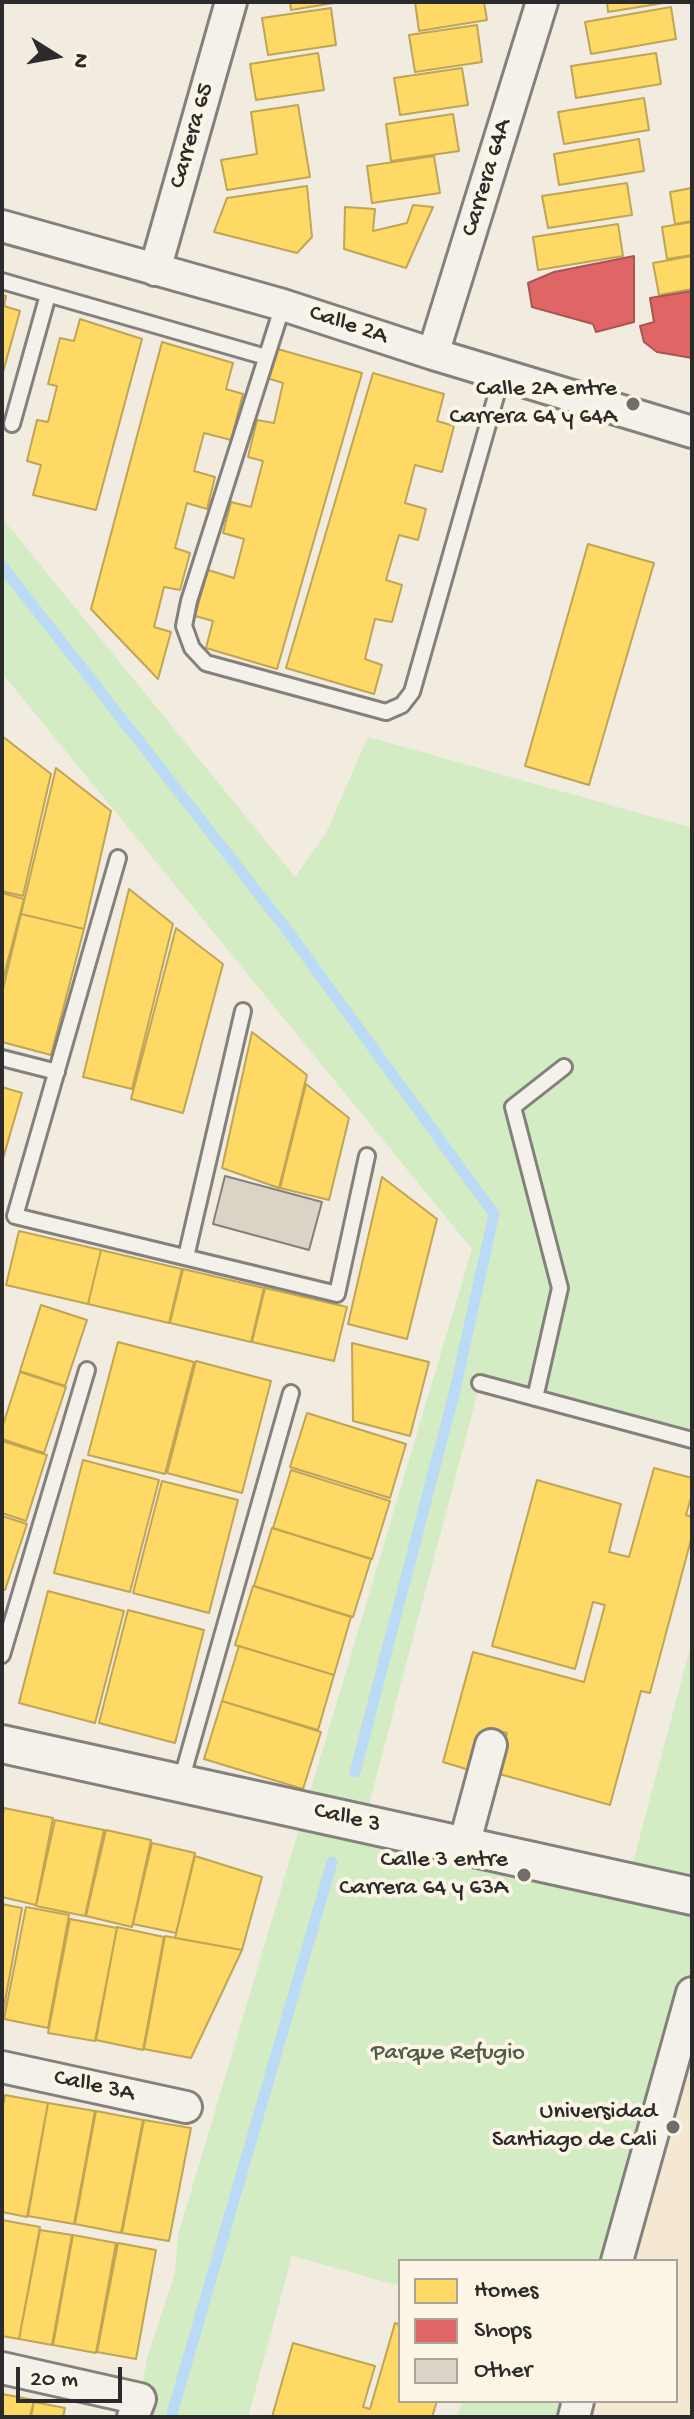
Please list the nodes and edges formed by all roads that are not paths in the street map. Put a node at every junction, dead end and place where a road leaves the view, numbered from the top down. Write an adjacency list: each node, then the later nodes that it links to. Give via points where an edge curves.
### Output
1 (231, 2): 4 (street, Carrera 65)
2 (542, 2): 8 (street, Carrera 64A)
3 (2, 226): 4 (street, Calle 2A)
4 (155, 270): 7 (street, Calle 2A)
5 (2, 281): 6 (lane)
6 (48, 295): 9 (lane); 11 (lane)
7 (283, 305): 8 (street, Calle 2A); 9 (lane)
8 (433, 354): 10 (street, Calle 2A)
9 (266, 357): 10 (lane, via 184,626 192,648 206,663 386,712 402,705 412,692)
10 (502, 375): 12 (street, Calle 2A)
11 (12, 424)
12 (692, 432)
13 (118, 858): 17 (lane)
14 (243, 1011): 19 (lane)
15 (2, 1058): 17 (lane)
16 (564, 1067): 23 (lane, via 513,1107 560,1288)
17 (57, 1072): 19 (lane, via 15,1216)
18 (367, 1156): 19 (lane, via 337,1294)
19 (186, 1257)
20 (87, 1370): 25 (lane)
21 (480, 1383): 23 (lane)
22 (291, 1393): 28 (lane)
23 (535, 1398): 24 (lane)
24 (692, 1440)
25 (2, 1655)
26 (2, 1744): 28 (street, Calle 3)
27 (491, 1745): 29 (street)
28 (181, 1783): 29 (street, Calle 3)
29 (464, 1845): 30 (street, Calle 3)
30 (692, 1896)
31 (692, 1993): 34 (street)
32 (2, 2067): 33 (street, Calle 3A)
33 (186, 2107)
34 (618, 2259)
35 (2, 2368): 36 (street)
36 (137, 2408)

